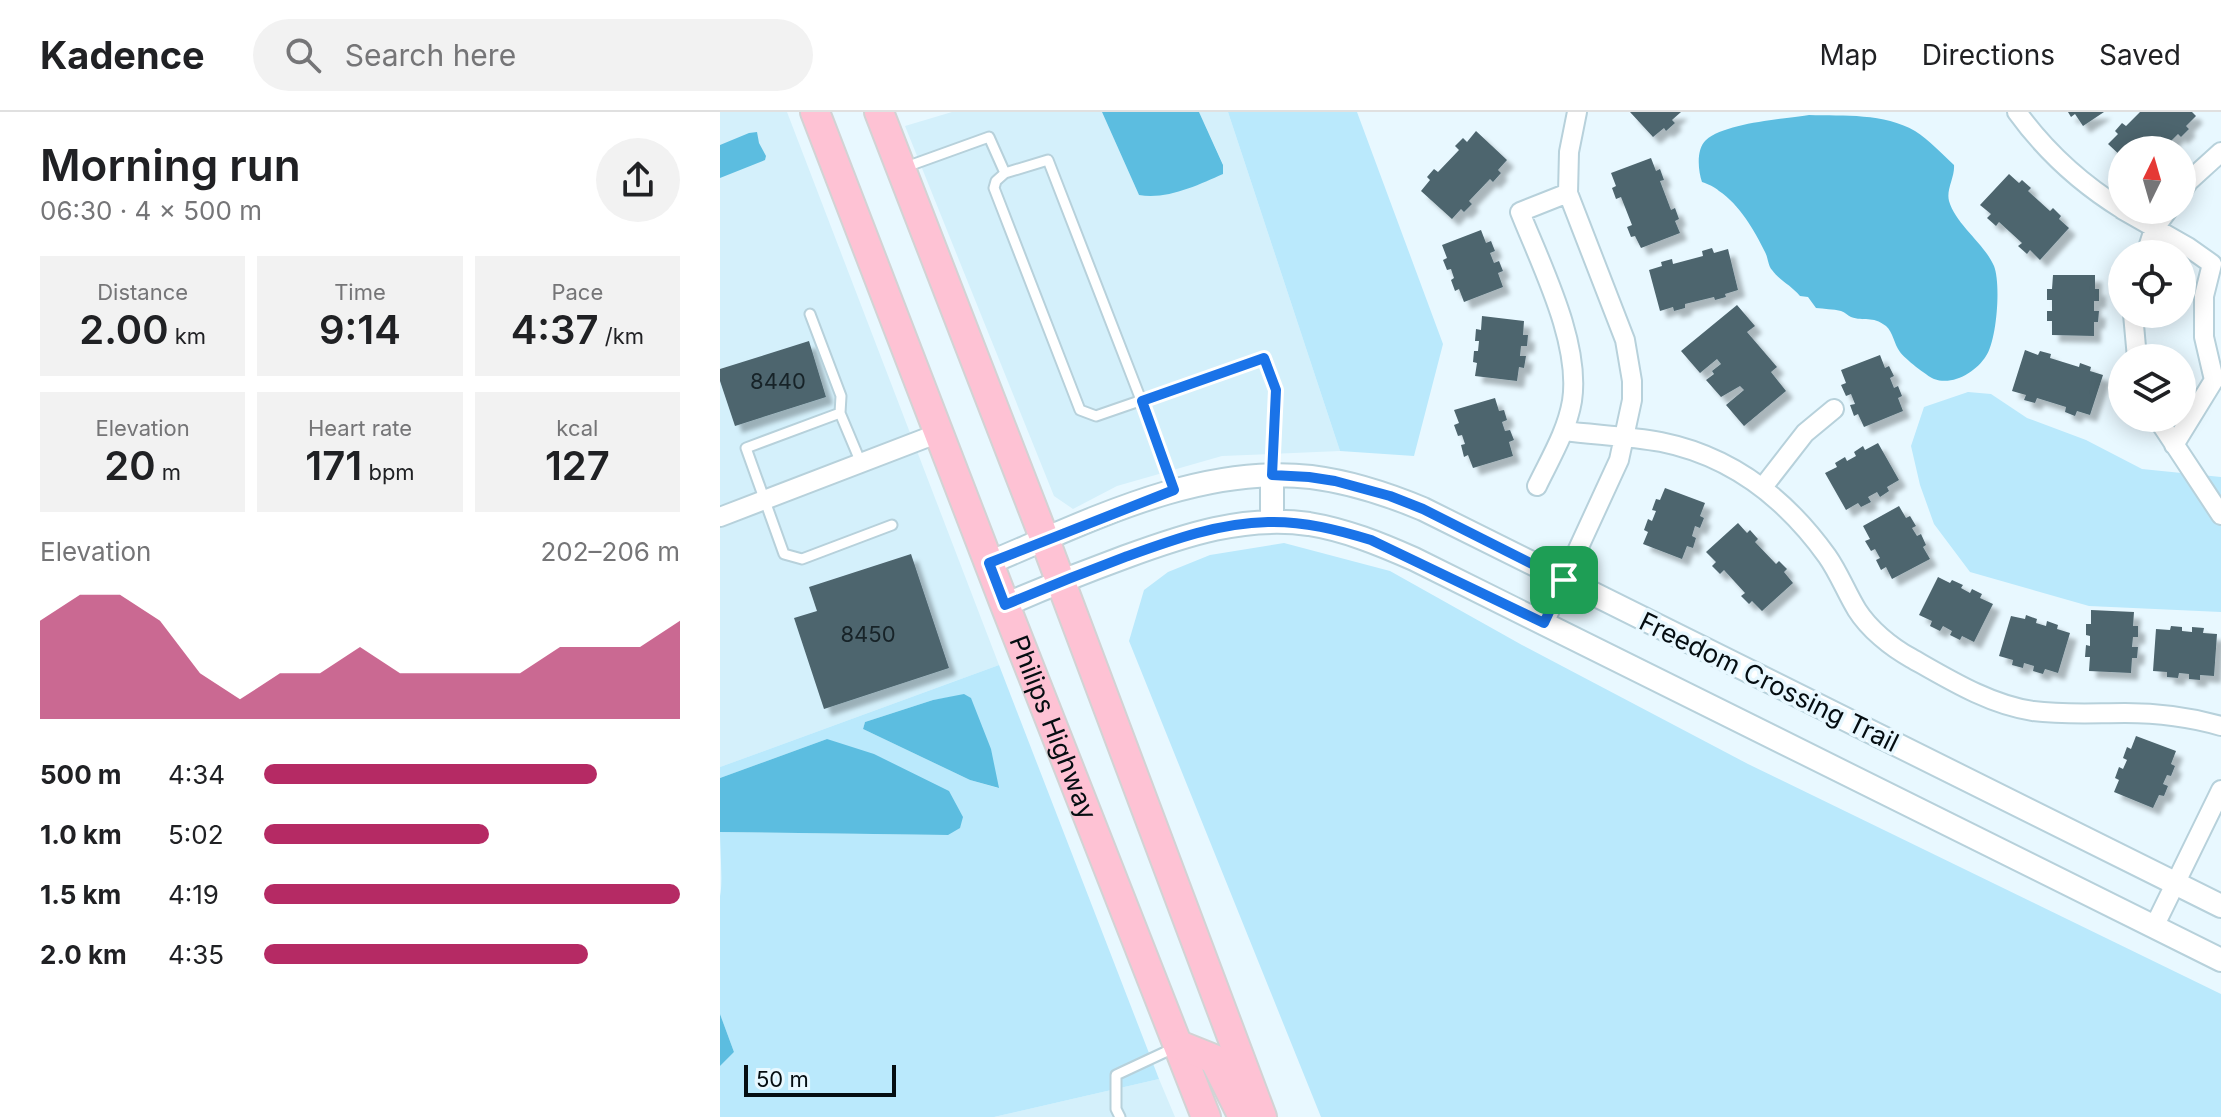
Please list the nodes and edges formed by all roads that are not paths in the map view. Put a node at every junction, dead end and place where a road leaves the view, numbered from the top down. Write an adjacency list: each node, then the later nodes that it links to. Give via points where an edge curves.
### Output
1 (815, 112): 21 (main road, Philips Highway)
2 (879, 112): 6 (main road)
3 (1577, 112): 9 (street)
4 (2017, 112): 10 (street, via 2052,154)
5 (2221, 152): 8 (street)
6 (901, 169): 7 (lane, via 989,137); 34 (main road)
7 (1005, 173): 16 (lane, via 1048,160); 16 (lane, via 994,188 1080,410 1096,416)
8 (2196, 175)
9 (1568, 193): 19 (street, via 1520,212 1572,360 1572,399); 22 (street, via 1625,340 1632,400)
10 (2108, 201)
11 (2146, 224): 13 (street)
12 (2158, 224): 13 (street)
13 (2154, 229): 14 (street); 23 (street, via 2212,264 2204,296 2204,337 2214,380)
14 (2150, 240)
15 (810, 314): 18 (lane, via 841,396)
16 (1142, 401): 25 (lane, via 1264,358 1276,390); 28 (lane)
17 (1834, 409): 27 (street, via 1805,433)
18 (840, 413): 24 (lane); 29 (lane, via 746,448)
19 (1564, 431): 22 (street); 26 (street)
20 (2166, 432): 23 (street)
21 (939, 433): 24 (street); 35 (main road, Philips Highway)
22 (1624, 438): 27 (street, via 1662,442 1702,455); 36 (street)
23 (2174, 445): 31 (street)
24 (861, 463): 29 (street)
25 (1272, 475): 28 (street, Freedom Crossing Trail); 32 (street); 36 (street, Freedom Crossing Trail, via 1335,481 1390,496)
26 (1537, 486)
27 (1763, 487): 40 (street, via 1829,559 1859,613 1907,656 1988,698 2030,710 2166,715)
28 (1174, 490): 34 (street, Freedom Crossing Trail)
29 (765, 500): 30 (street); 33 (lane, via 784,554 802,559)
30 (721, 514)
31 (2221, 515)
32 (1272, 521): 37 (street, Freedom Crossing Trail, via 1211,528); 39 (street, Freedom Crossing Trail, via 1309,524 1371,540)
33 (892, 525)
34 (1045, 540): 35 (street, Freedom Crossing Trail); 37 (main road)
35 (989, 563): 38 (main road, Philips Highway)
36 (1564, 580): 39 (street); 42 (street, Freedom Crossing Trail)
37 (1060, 581): 38 (street, Freedom Crossing Trail); 50 (main road)
38 (1005, 605): 46 (main road, Philips Highway)
39 (1544, 623): 44 (street, Freedom Crossing Trail)
40 (2221, 726)
41 (2221, 790): 42 (street)
42 (2176, 884): 43 (street, Freedom Crossing Trail); 44 (street)
43 (2221, 906)
44 (2154, 927): 45 (street, Freedom Crossing Trail)
45 (2221, 960)
46 (1179, 1045): 47 (lane, via 1116,1075); 48 (main road, Philips Highway); 49 (main road, via 1214,1059)
47 (1120, 1117)
48 (1206, 1117)
49 (1243, 1117)
50 (1262, 1117)

